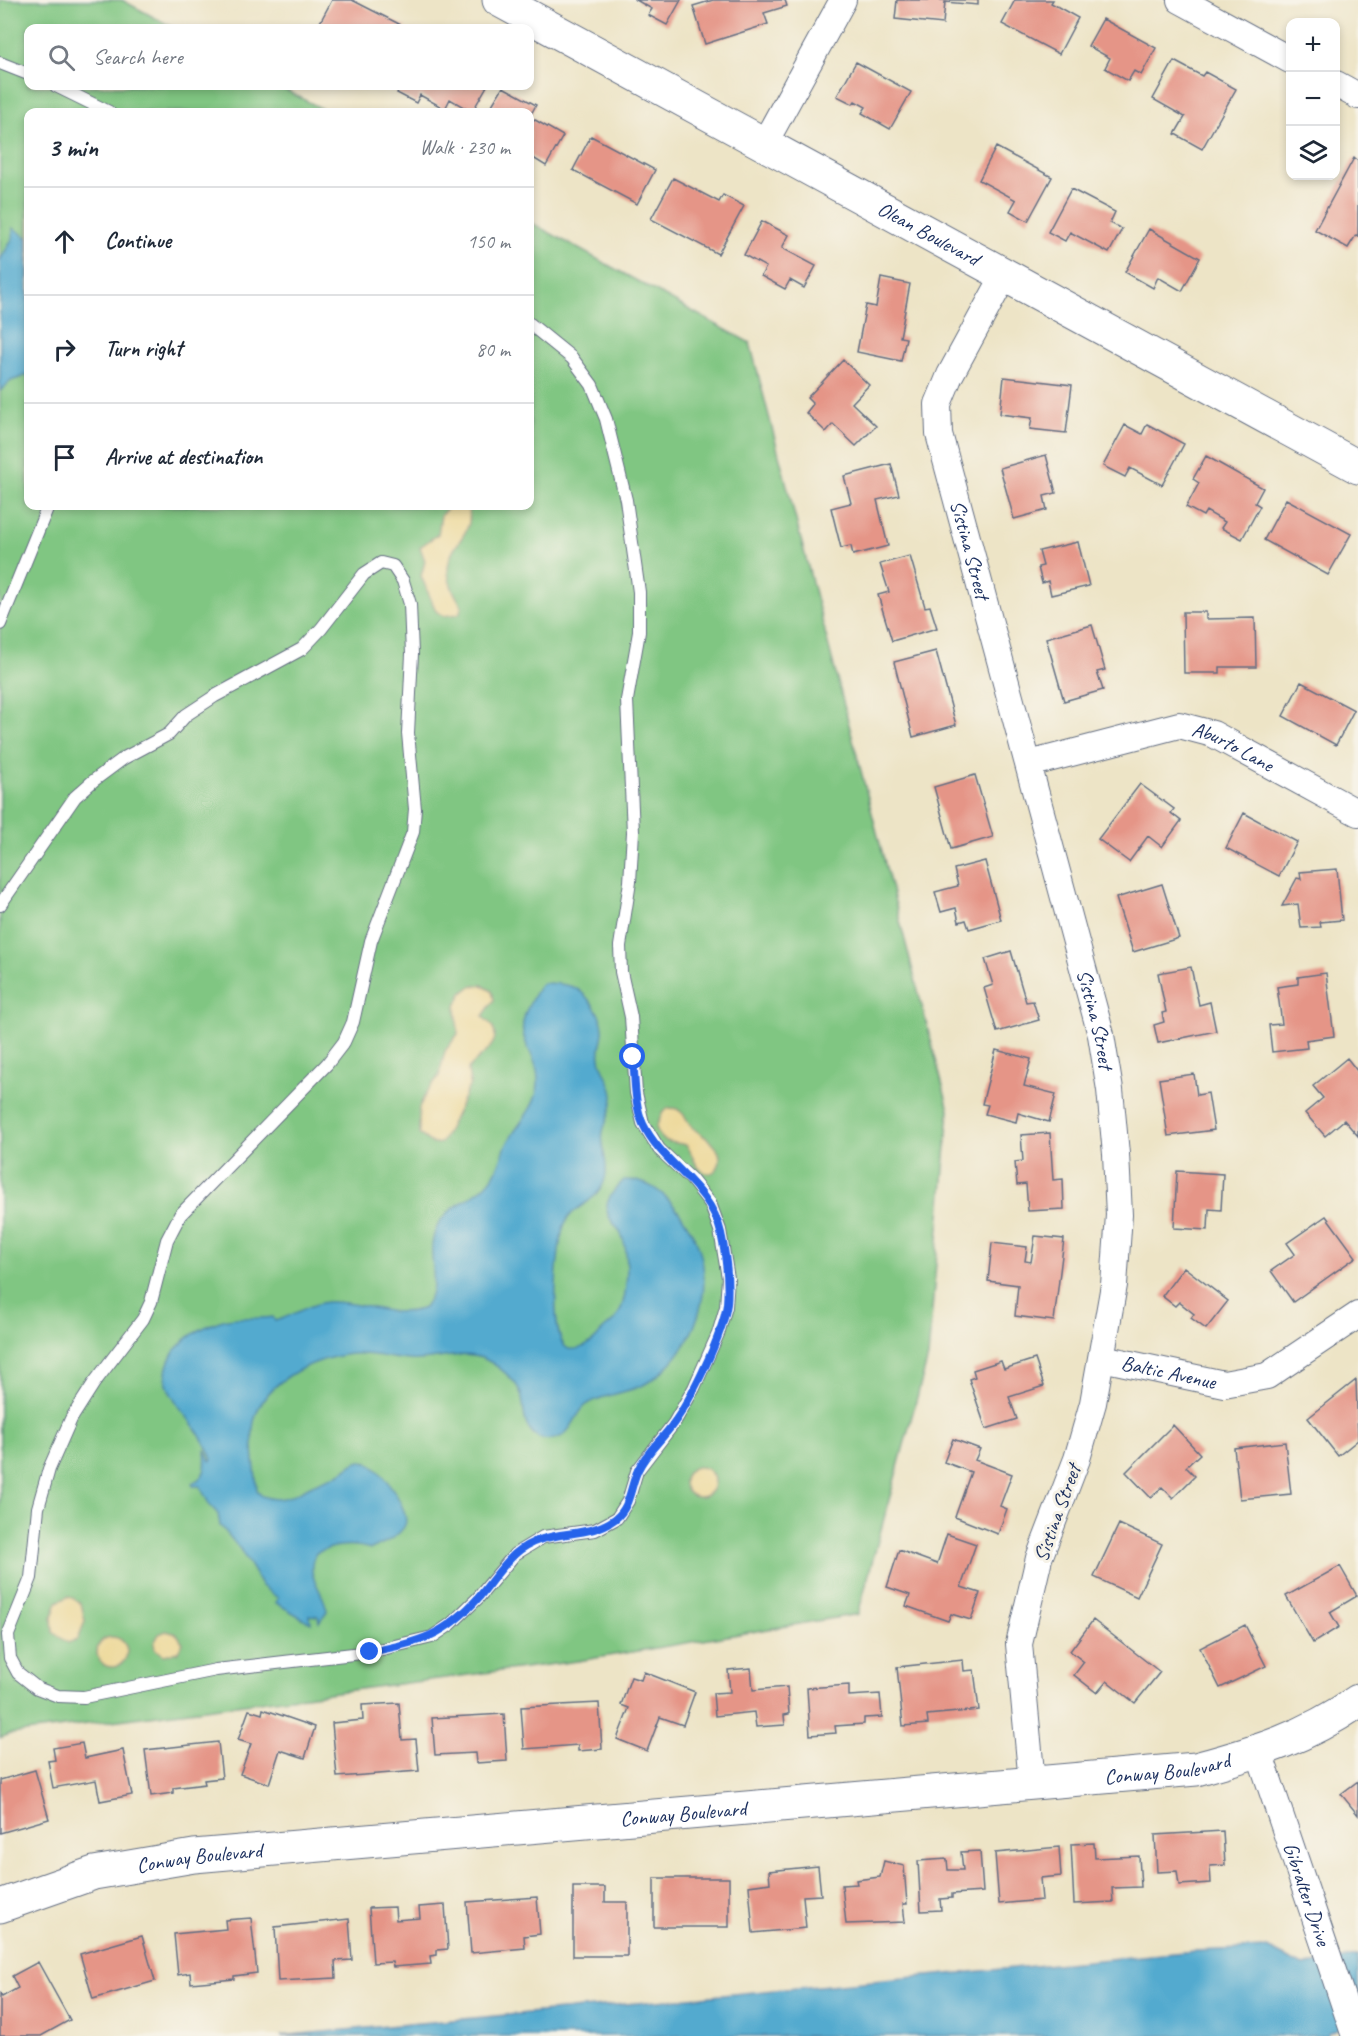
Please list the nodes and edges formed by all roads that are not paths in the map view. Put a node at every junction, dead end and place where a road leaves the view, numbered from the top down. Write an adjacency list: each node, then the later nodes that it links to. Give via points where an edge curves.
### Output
1 (499, 0): 11 (street, Olean Boulevard)
2 (843, 0): 11 (street)
3 (1193, 3): 4 (street)
4 (1286, 58)
5 (0, 63): 6 (lane)
6 (24, 72)
7 (1340, 87): 9 (street)
8 (64, 90): 10 (lane)
9 (1358, 96)
10 (101, 108)
11 (764, 144): 12 (street, Olean Boulevard)
12 (1004, 276): 14 (street, Olean Boulevard); 17 (street, Sistina Street, via 938,404 939,434)
13 (534, 327): 19 (lane, via 572,358 592,385 606,419 626,500 639,592 639,632 627,700 633,832 620,946 631,1017 636,1093 643,1123 659,1149 710,1203 720,1230 728,1278 718,1334 699,1377 674,1423 638,1471 628,1501 617,1518 595,1530 543,1537 515,1554 451,1624 432,1637 409,1644 216,1670 84,1697 58,1696 37,1688 18,1673 9,1658 8,1635 31,1578 38,1508 49,1469 71,1419 143,1319 167,1240 180,1215 327,1064 353,1022 371,941 413,832 415,809 408,733 410,604 403,581 393,566 381,563 364,574 302,648 214,696 186,715 169,734 124,758 93,781 75,797)
14 (1358, 467)
15 (46, 510): 16 (lane)
16 (0, 624)
17 (1029, 764): 18 (street, Aburto Lane, via 1179,725 1213,734); 21 (street, Sistina Street, via 1089,985 1110,1090 1119,1215 1114,1286)
18 (1358, 813)
19 (0, 905)
20 (1358, 1315): 21 (street, Baltic Avenue, via 1267,1376 1224,1384)
21 (1102, 1358): 24 (street, Sistina Street, via 1094,1403 1039,1558 1019,1644)
22 (1358, 1701): 23 (street, Conway Boulevard, via 1294,1739)
23 (1259, 1752): 24 (street, Conway Boulevard, via 1196,1769); 26 (street, Gibralter Drive)
24 (1032, 1783): 25 (street, Conway Boulevard, via 194,1856 94,1873)
25 (0, 1906)
26 (1354, 2036)

